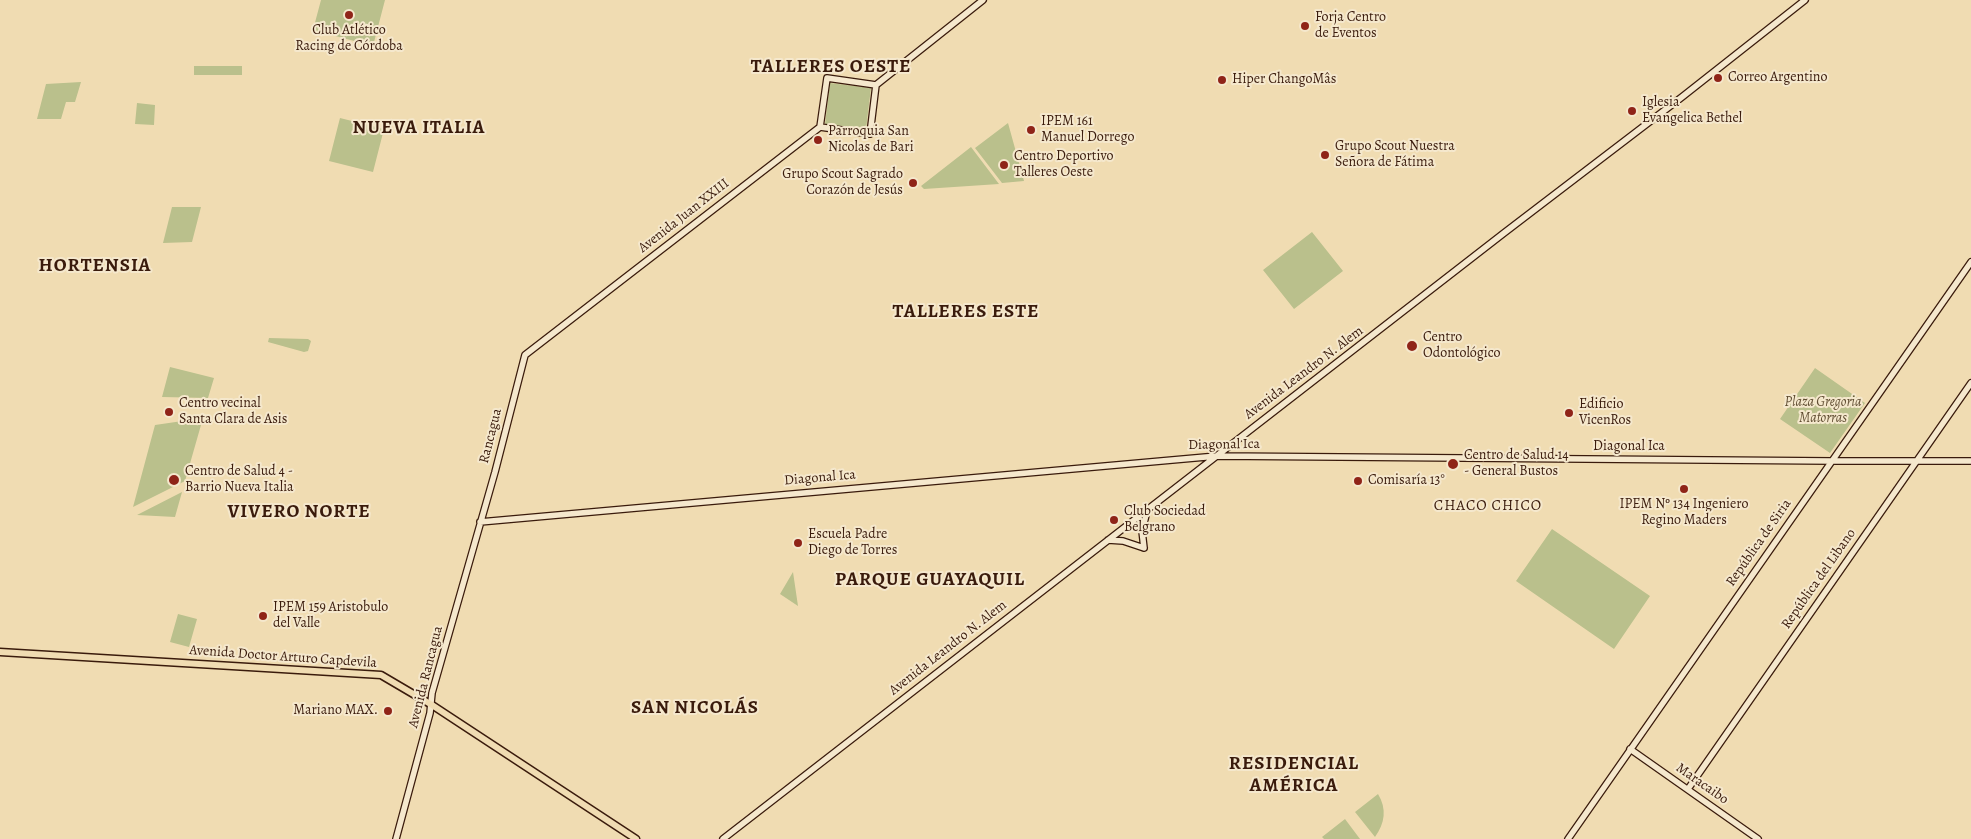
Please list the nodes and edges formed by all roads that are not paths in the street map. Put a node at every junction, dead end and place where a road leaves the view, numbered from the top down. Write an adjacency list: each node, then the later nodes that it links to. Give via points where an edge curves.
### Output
1 (983, 0): 3 (main road)
2 (1805, 0): 8 (main road, Avenida Leandro N. Alem)
3 (876, 84): 4 (main road, via 827,78); 4 (main road, via 870,134)
4 (820, 127): 6 (main road, Avenida Juan XXIII)
5 (1971, 262): 10 (main road, República de Siria)
6 (525, 355): 13 (main road, Rancagua)
7 (1971, 383): 11 (main road, República del Libano)
8 (1217, 456): 10 (main road, Diagonal Ica); 12 (main road, Avenida Leandro N. Alem); 13 (main road, Diagonal Ica)
9 (1971, 460): 11 (main road, Diagonal Ica)
10 (1832, 461): 11 (main road, Diagonal Ica); 17 (main road, República de Siria)
11 (1917, 461): 18 (main road, República del Libano)
12 (1148, 511): 14 (main road, Avenida Leandro N. Alem); 14 (main road, via 1142,531 1144,548)
13 (480, 522): 16 (main road, Avenida Rancagua, via 432,693)
14 (1108, 540): 21 (main road, Avenida Leandro N. Alem)
15 (0, 652): 16 (main road, Avenida Doctor Arturo Capdevila, via 376,674)
16 (432, 705): 19 (main road, Avenida Rancagua); 20 (main road, Avenida Doctor Arturo Capdevila)
17 (1630, 749): 18 (main road, Maracaibo); 22 (main road, República de Siria)
18 (1688, 789): 23 (main road, Maracaibo)
19 (396, 839)
20 (636, 839)
21 (723, 839)
22 (1568, 839)
23 (1758, 839)

